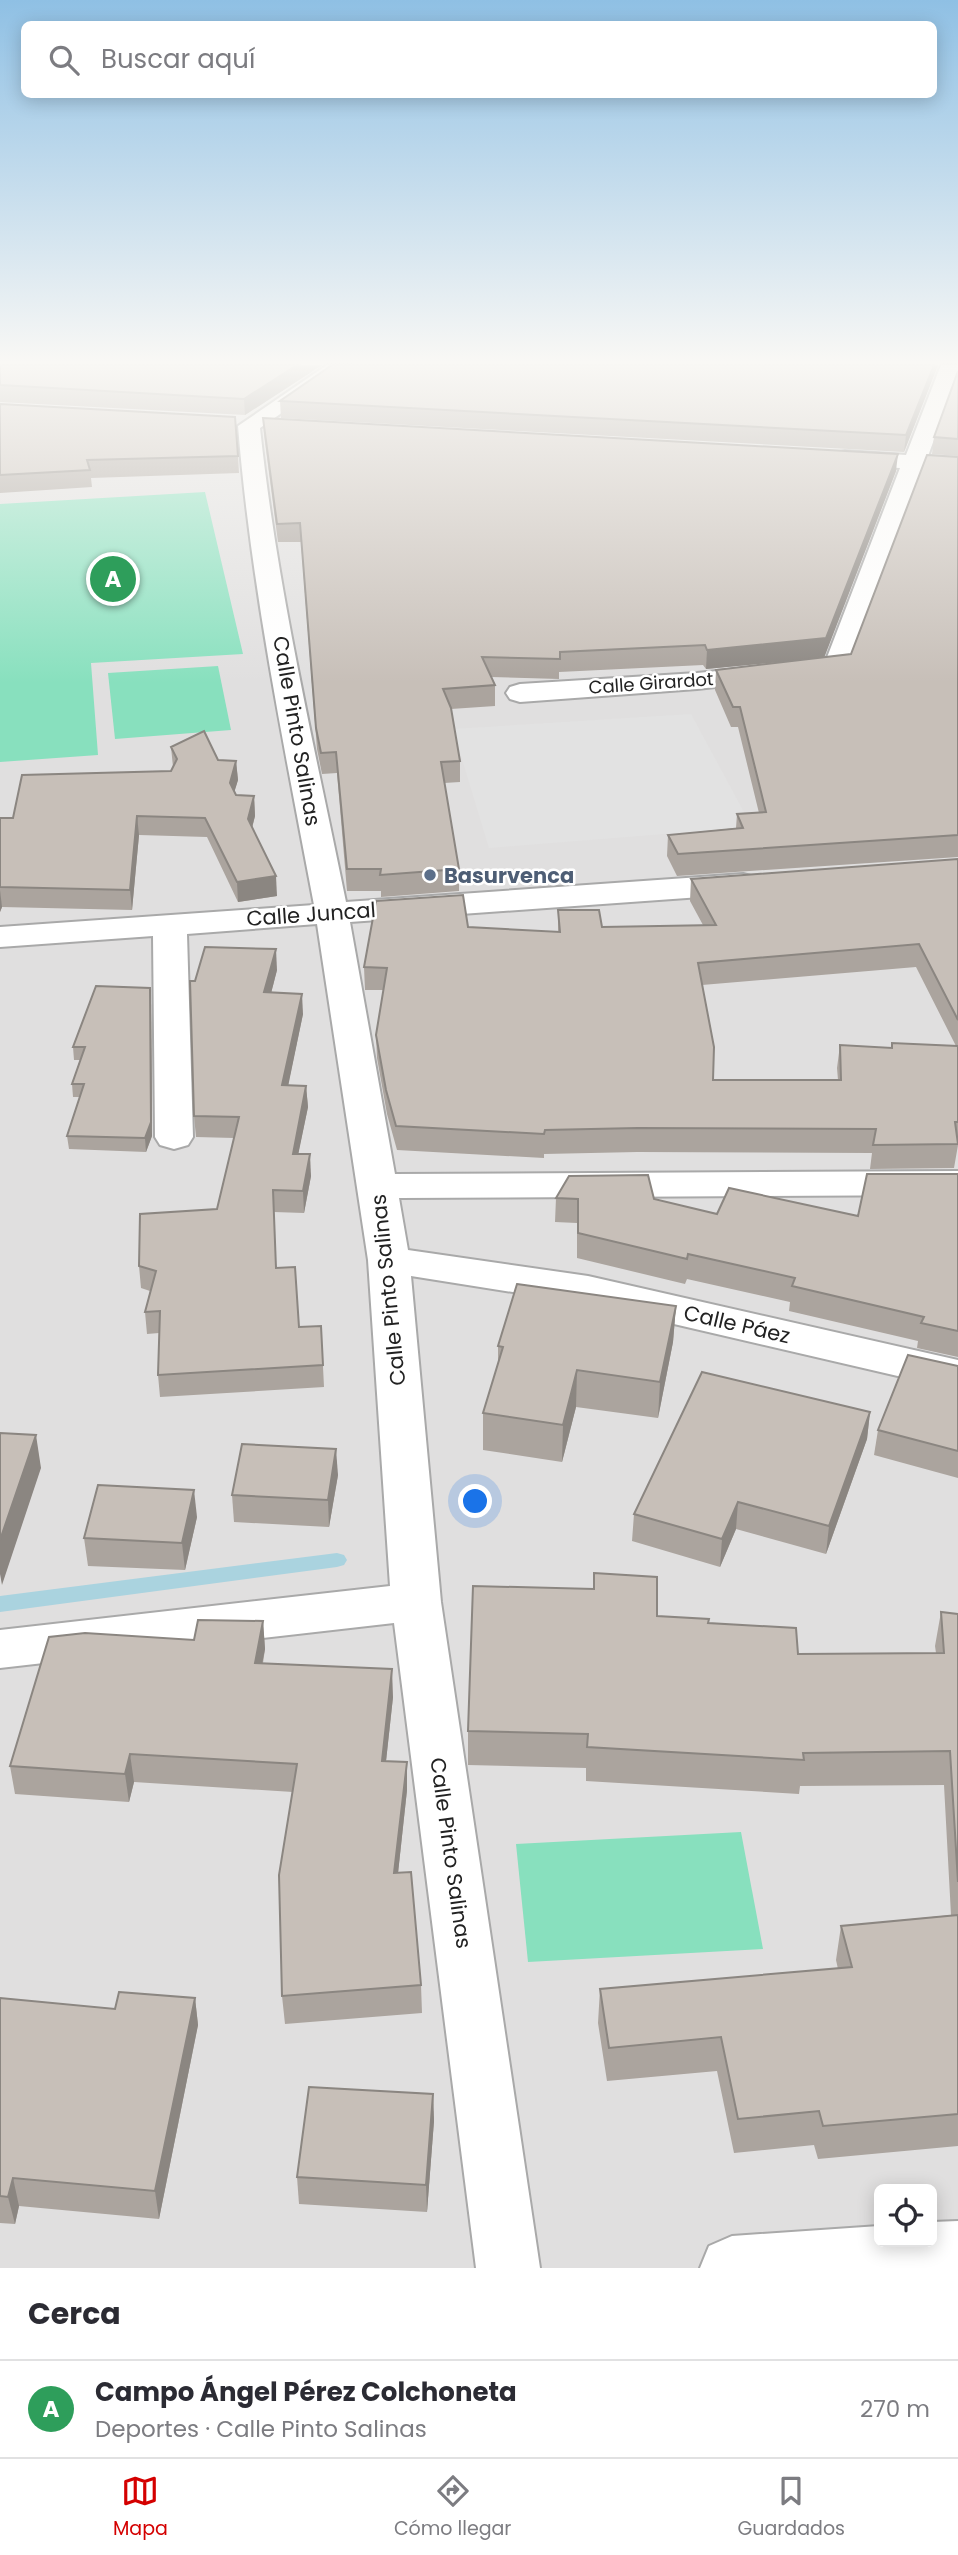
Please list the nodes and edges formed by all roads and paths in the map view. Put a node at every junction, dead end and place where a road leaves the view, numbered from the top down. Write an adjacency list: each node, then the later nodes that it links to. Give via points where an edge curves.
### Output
1 (249, 471): 5 (street, Calle Pinto Salinas)
2 (911, 471): 3 (street, Calle Girardot, via 837,667)
3 (520, 693)
4 (771, 882): 5 (street, Calle Juncal)
5 (332, 913): 6 (street, Calle Juncal); 10 (street, Calle Pinto Salinas)
6 (170, 925): 7 (street, Calle Juncal); 8 (street)
7 (0, 937)
8 (174, 1137)
9 (958, 1183): 10 (street)
10 (377, 1186): 11 (street, Calle Pinto Salinas)
11 (390, 1260): 12 (street, Calle Páez, via 588,1290); 13 (street, Calle Pinto Salinas)
12 (958, 1375)
13 (416, 1602): 14 (street); 16 (street, Calle Pinto Salinas)
14 (0, 1649)
15 (958, 2252): 17 (street)
16 (508, 2268)
17 (732, 2268)

